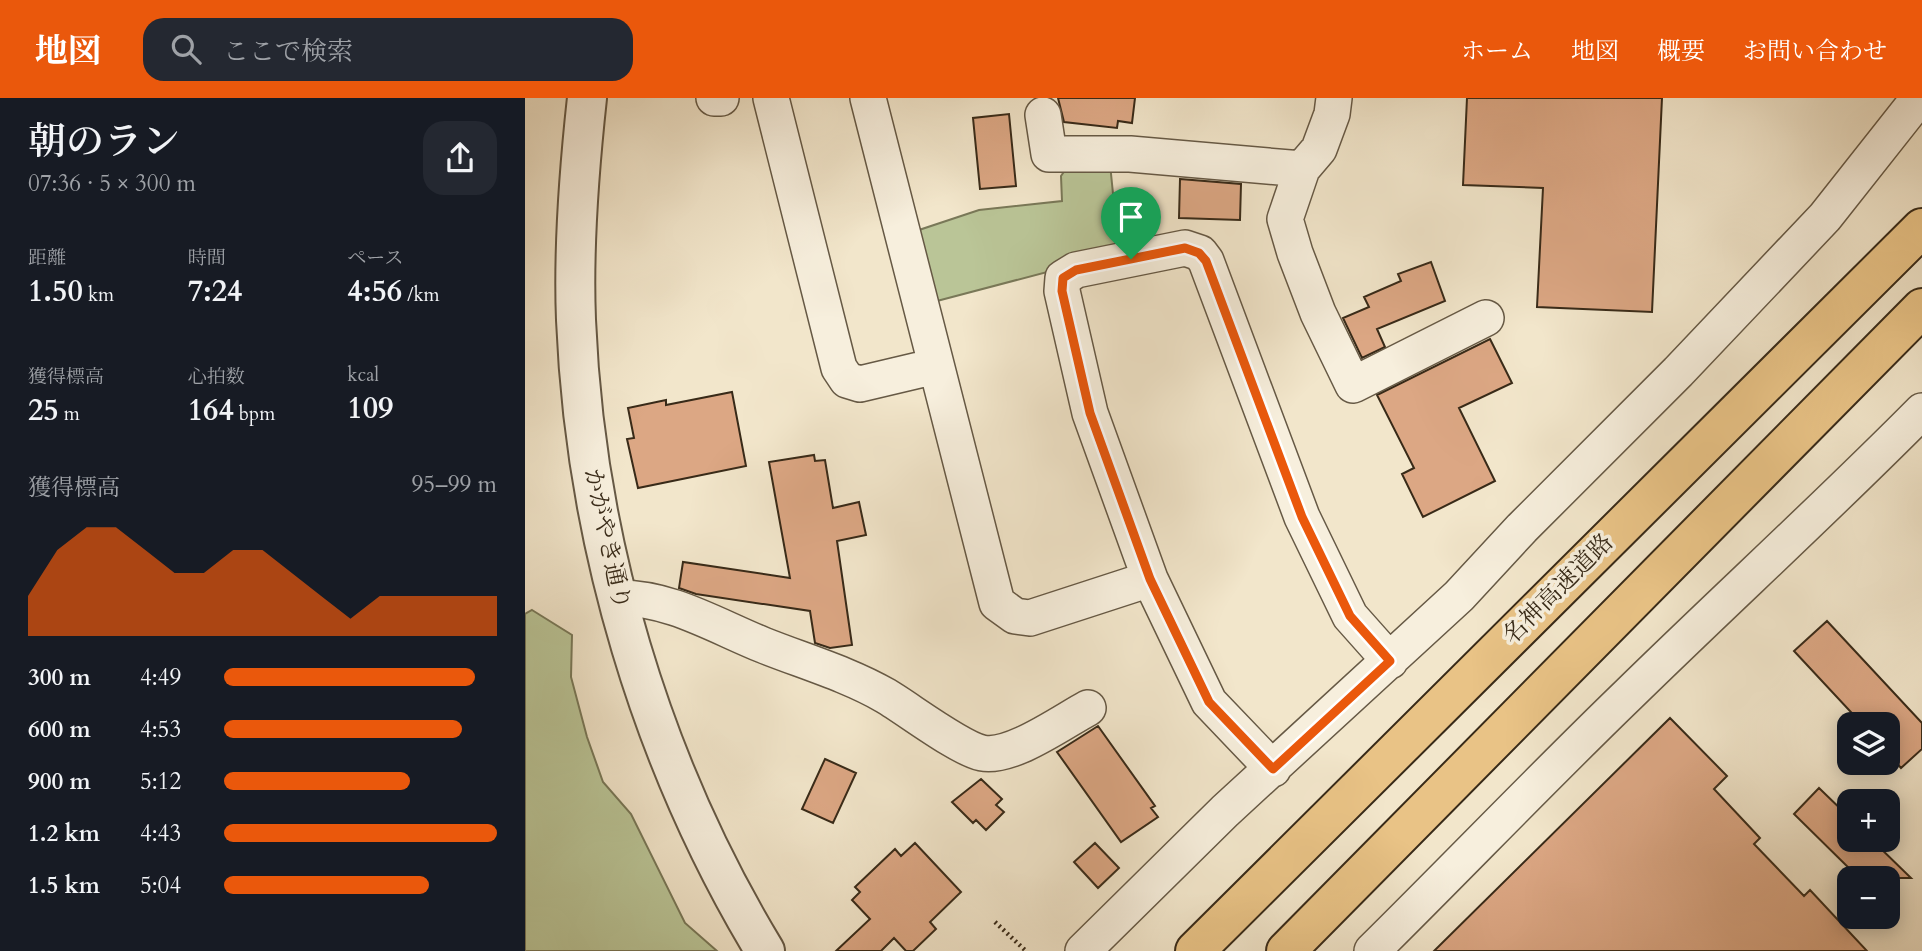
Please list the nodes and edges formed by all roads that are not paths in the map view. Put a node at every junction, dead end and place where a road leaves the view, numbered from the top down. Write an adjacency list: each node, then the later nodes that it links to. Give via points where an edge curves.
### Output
1 (587, 98): 18 (street, かがやき通り, via 576,227 576,319 590,458)
2 (714, 98): 3 (street)
3 (721, 98)
4 (771, 98): 15 (street, via 839,368 847,380 860,384)
5 (868, 98): 15 (street)
6 (1334, 98): 11 (street, via 1319,149)
7 (1887, 98): 10 (street)
8 (1919, 98): 10 (street)
9 (1043, 115): 11 (street, via 1049,154 1130,154)
10 (1890, 136): 19 (street, via 1825,217 1678,372)
11 (1303, 169): 14 (street, via 1285,219 1318,313 1353,385)
12 (1922, 228): 24 (highway, 名神高速道路)
13 (1922, 308): 25 (highway)
14 (1486, 318)
15 (936, 366): 17 (street, via 997,603 1014,616 1030,618)
16 (1922, 411): 26 (street)
17 (1150, 579): 19 (street, via 1090,413 1062,291 1063,278 1076,270 1185,248 1206,261 1302,517 1350,616); 21 (street, via 1209,702)
18 (618, 598): 20 (street, via 642,597 672,606 829,670 883,694 982,753 1011,750); 22 (street, かがやき通り, via 640,678 687,801 731,894)
19 (1390, 661): 21 (street)
20 (1088, 708)
21 (1273, 769): 23 (street)
22 (765, 951)
23 (1083, 951)
24 (1195, 951)
25 (1286, 951)
26 (1372, 951)

